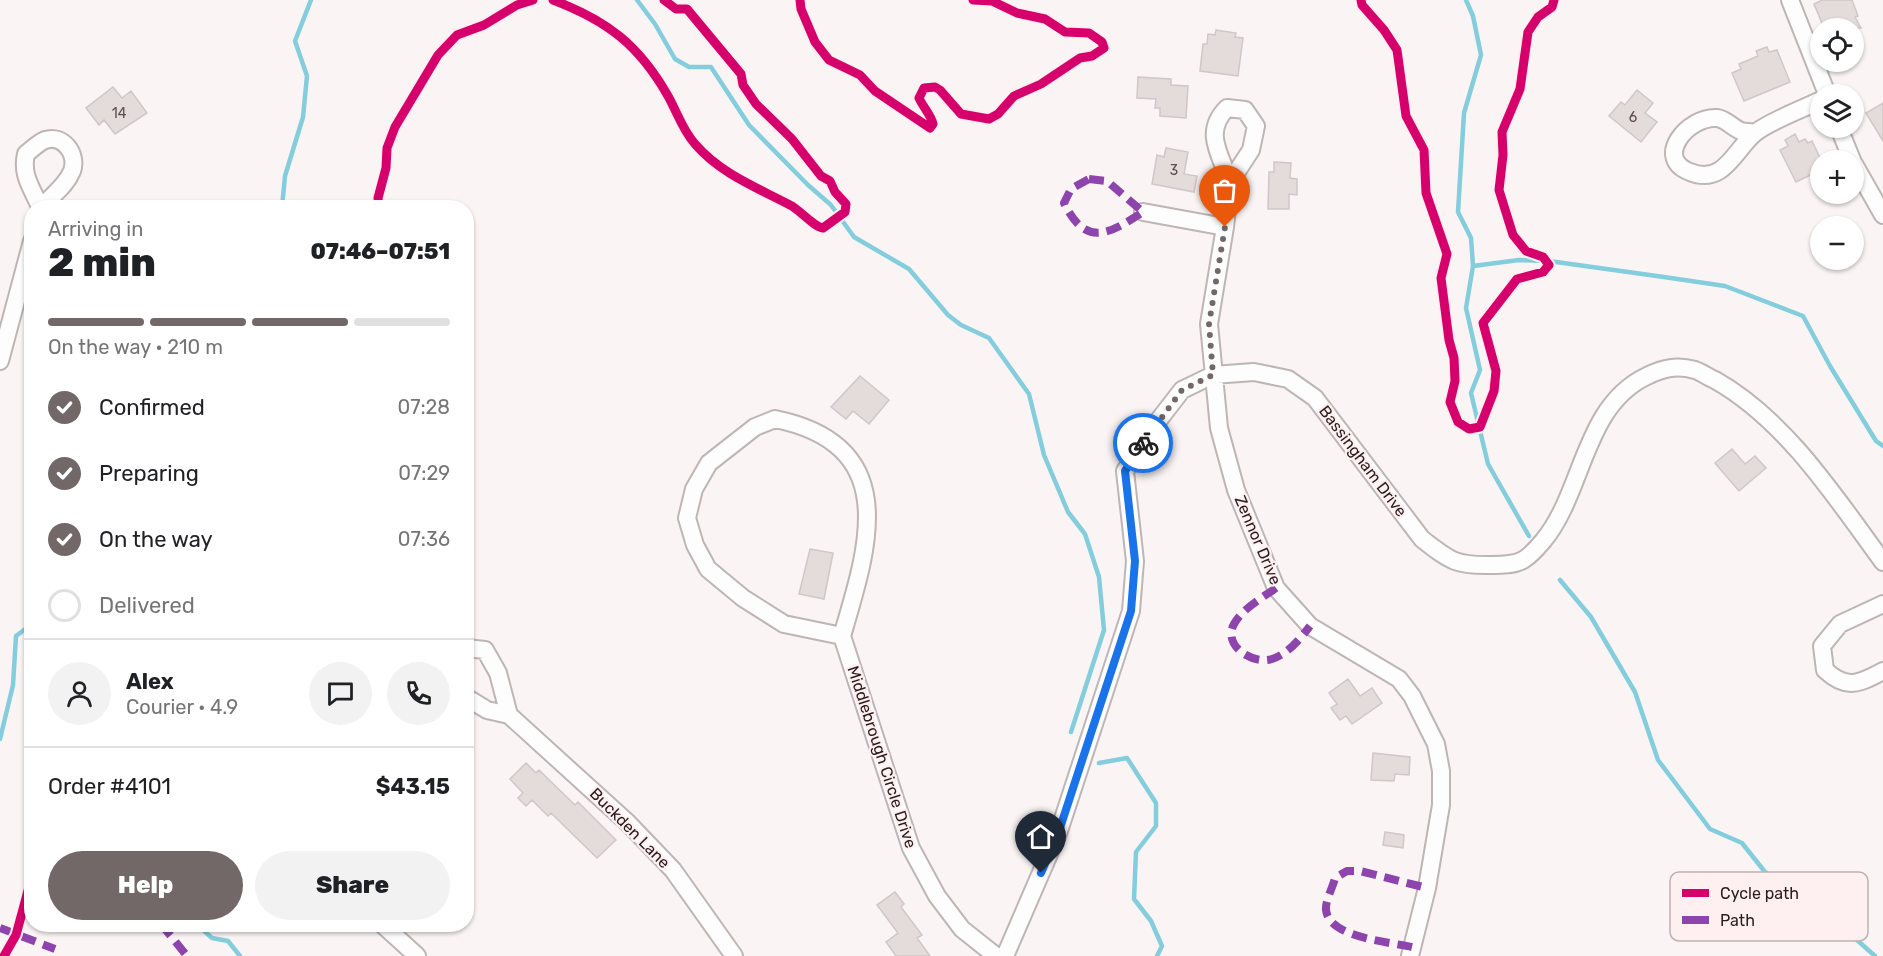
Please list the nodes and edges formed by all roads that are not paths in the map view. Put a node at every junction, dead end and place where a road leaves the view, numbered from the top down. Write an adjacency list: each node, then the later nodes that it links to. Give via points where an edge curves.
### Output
1 (1790, 0): 2 (street)
2 (1823, 84)
3 (1810, 106): 4 (street)
4 (1755, 133): 4 (street, via 1739,131 1720,118 1704,119 1682,133 1674,155 1682,168 1693,174 1710,174 1723,169)
5 (1864, 181): 8 (street)
6 (1230, 182): 9 (street, Zennor Drive)
7 (1143, 212): 9 (street)
8 (1883, 215)
9 (1225, 227): 12 (street, Zennor Drive, via 1209,324)
10 (24, 271): 11 (street)
11 (0, 361)
12 (1213, 375): 13 (street, Bassingham Drive, via 1254,372 1288,379 1315,398 1422,539 1442,555 1465,565 1504,565 1523,560 1553,529 1610,406 1634,382 1664,367 1696,370 1737,393 1787,440 1828,485); 24 (street, Bassingham Drive, via 1182,390 1125,471 1135,561 1131,611 1059,831); 25 (street, Zennor Drive, via 1219,428 1236,490 1275,588 1310,627 1399,679 1413,696 1436,744 1441,805)
13 (1883, 562)
14 (1883, 604): 17 (street, via 1840,624 1822,646 1825,670 1845,684 1869,679)
15 (842, 636): 15 (street, via 784,624 708,569 695,545 687,518 694,489 709,463 755,427 775,419 798,423 841,449 857,469 865,488 863,564); 23 (street, Middlebrough Circle Drive, via 911,848 937,896 962,929)
16 (474, 649): 19 (street, via 485,650 498,673)
17 (1883, 670)
18 (474, 702): 19 (street, Buckden Lane)
19 (509, 715): 22 (street, Buckden Lane, via 628,823 673,870)
20 (391, 932): 21 (street)
21 (417, 956)
22 (734, 956)
23 (996, 956)
24 (1005, 956)
25 (1410, 956)

